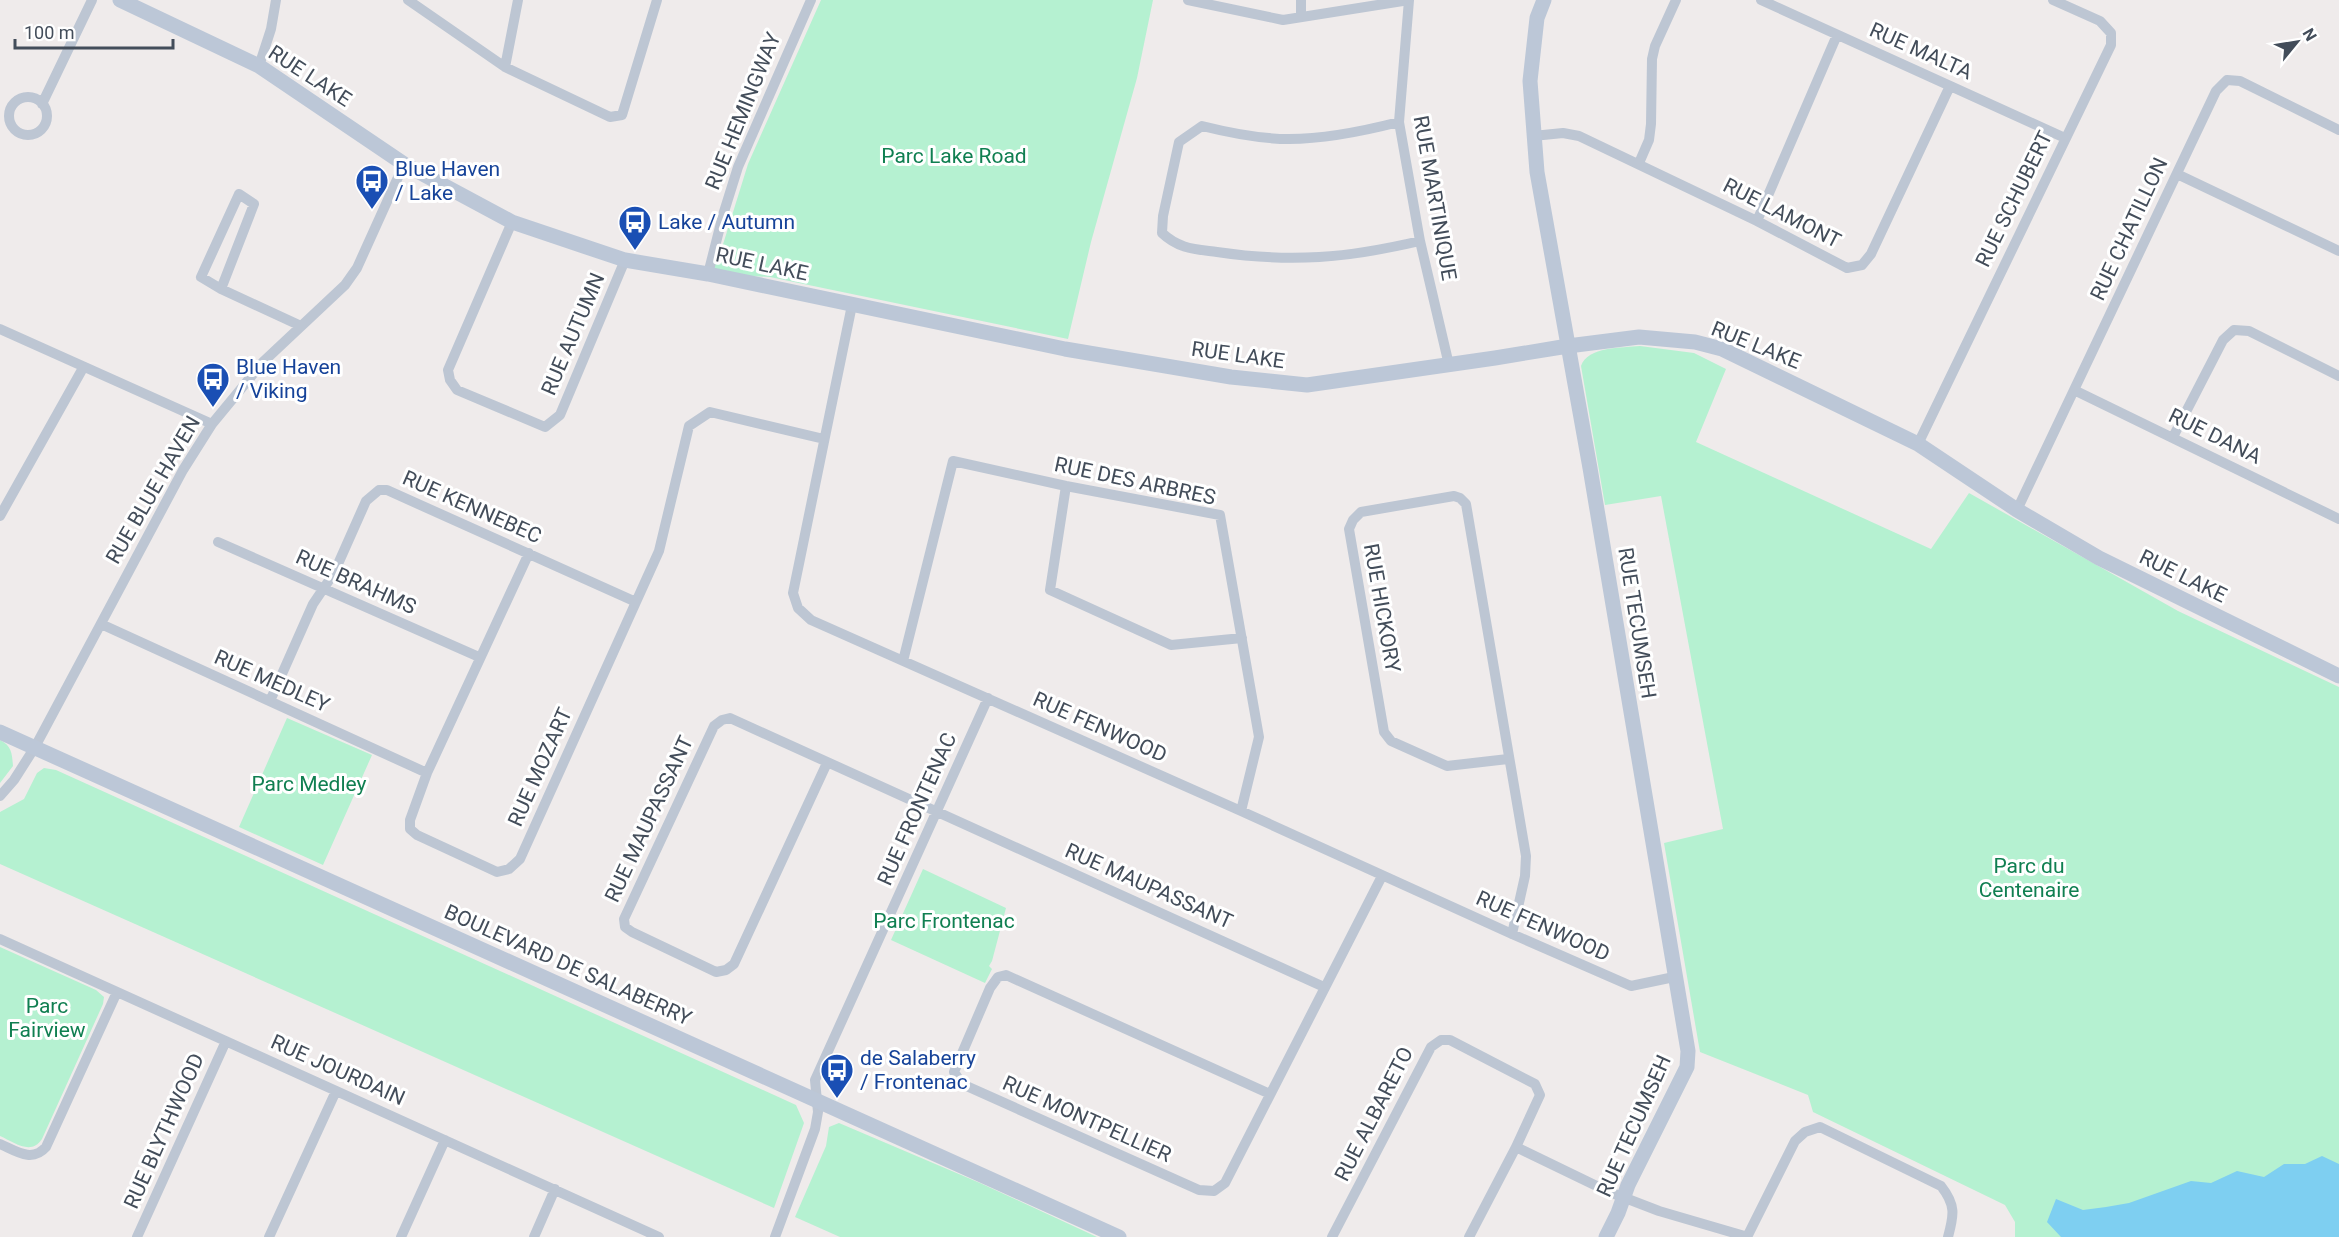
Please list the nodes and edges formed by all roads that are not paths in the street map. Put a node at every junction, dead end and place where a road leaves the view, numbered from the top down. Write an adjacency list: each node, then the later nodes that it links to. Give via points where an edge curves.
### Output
1 (92, 0): 20 (street)
2 (120, 0): 17 (street, RUE LAKE)
3 (276, 0): 17 (street)
4 (408, 0): 18 (street)
5 (518, 0): 18 (street)
6 (657, 0): 18 (street, via 622,115 610,117)
7 (811, 0): 33 (street, RUE HEMINGWAY, via 738,167)
8 (1188, 0): 15 (street, via 1283,20)
9 (1300, 0): 15 (street)
10 (1409, 0): 15 (street); 21 (street, RUE MARTINIQUE)
11 (1544, 0): 23 (street, RUE TECUMSEH, via 1537,18 1530,81)
12 (1676, 0): 25 (street, via 1654,46 1649,140)
13 (1761, 0): 16 (street, RUE MALTA)
14 (2052, 0): 24 (street, RUE SCHUBERT, via 2100,21 2111,33 2111,45)
15 (1300, 17)
16 (1837, 34): 19 (street, RUE MALTA); 28 (street)
17 (259, 66): 26 (street, RUE LAKE)
18 (505, 68)
19 (1950, 86): 24 (street, RUE MALTA); 28 (street, RUE LAMONT, via 1871,254 1862,265 1847,268)
20 (42, 104)
21 (1399, 122): 30 (street, RUE MARTINIQUE); 30 (street, via 1289,139 1239,135 1202,126 1179,142 1162,233 1184,247 1298,260 1358,254)
22 (2339, 130): 27 (street, RUE CHATILLON, via 2240,81 2227,80 2216,91)
23 (1533, 136): 25 (street, RUE LAMONT, via 1580,136); 38 (street, RUE TECUMSEH)
24 (2065, 138): 46 (street, RUE SCHUBERT)
25 (1639, 163): 28 (street, RUE LAMONT)
26 (404, 164): 29 (street, RUE LAKE); 36 (street, RUE BLUE HAVEN, via 357,268 345,285)
27 (2177, 174): 31 (street); 42 (street, RUE CHATILLON)
28 (1757, 221)
29 (512, 222): 32 (street, RUE LAKE); 32 (street, RUE AUTUMN, via 448,370 457,390 545,427 560,415)
30 (1420, 241): 39 (street, RUE MARTINIQUE)
31 (2339, 251)
32 (625, 260): 33 (street, RUE LAKE)
33 (708, 274): 35 (street, RUE LAKE)
34 (221, 289): 34 (street, via 254,204 239,194 201,277); 36 (street)
35 (852, 305): 39 (street, RUE LAKE, via 1065,350 1296,384); 45 (street, RUE FENWOOD)
36 (301, 326): 43 (street, RUE BLUE HAVEN, via 263,362)
37 (0, 329): 40 (street)
38 (1568, 346): 39 (street, RUE LAKE); 46 (street, RUE LAKE, via 1640,337 1695,342 1722,349); 73 (street, RUE TECUMSEH)
39 (1449, 365)
40 (83, 368): 43 (street); 49 (street)
41 (2339, 376): 44 (street, via 2249,332 2234,330 2223,340)
42 (2074, 390): 44 (street, RUE DANA); 48 (street, RUE CHATILLON)
43 (212, 424): 55 (street, RUE BLUE HAVEN, via 183,470)
44 (2173, 437): 50 (street, RUE DANA)
45 (824, 439): 54 (street, RUE MOZART, via 710,412 689,426 659,551); 58 (street, RUE FENWOOD, via 794,593 798,608 811,620)
46 (1918, 444): 48 (street, RUE LAKE)
47 (1066, 486): 56 (street, RUE DES ARBRES, via 1220,515); 56 (street, via 1050,590 1171,645); 58 (street, RUE DES ARBRES, via 953,461)
48 (2017, 510): 59 (street, RUE LAKE, via 2099,558)
49 (0, 516)
50 (2339, 519)
51 (218, 542): 53 (street, RUE BRAHMS)
52 (529, 554): 53 (street, RUE KENNEBEC, via 387,490 379,490 366,501); 54 (street, RUE KENNEBEC); 57 (street, RUE MOZART)
53 (323, 589): 57 (street, RUE BRAHMS); 61 (street, RUE KENNEBEC)
54 (636, 602): 66 (street, RUE MOZART, via 520,859 509,869 497,872 410,829)
55 (101, 624): 61 (street, RUE MEDLEY); 63 (street, RUE BLUE HAVEN)
56 (1242, 638): 69 (street, RUE DES ARBRES, via 1259,737)
57 (479, 657): 66 (street, RUE MOZART)
58 (903, 661): 60 (street, RUE FENWOOD)
59 (2339, 676)
60 (988, 698): 68 (street, RUE FRONTENAC); 69 (street, RUE FENWOOD)
61 (270, 701): 66 (street, RUE MEDLEY)
62 (0, 732): 63 (street, BOULEVARD DE SALABERRY)
63 (34, 747): 67 (street, RUE BLUE HAVEN, via 15,780); 79 (street, BOULEVARD DE SALABERRY)
64 (1508, 759): 64 (street, RUE HICKORY, via 1466,504 1454,496 1361,512 1349,529 1384,732 1391,741 1447,766); 71 (street, RUE HICKORY, via 1526,856)
65 (826, 763): 65 (street, RUE MAUPASSANT, via 730,718 714,726 624,919 625,927 716,972 734,964); 68 (street, RUE MAUPASSANT)
66 (427, 772)
67 (0, 796)
68 (936, 811): 74 (street, RUE MAUPASSANT); 79 (street, RUE FRONTENAC, via 815,1080)
69 (1241, 811): 70 (street, RUE FENWOOD)
70 (1382, 876): 71 (street, RUE FENWOOD); 74 (street, RUE MONTPELLIER)
71 (1512, 934): 73 (street, RUE FENWOOD, via 1631,986)
72 (0, 939): 75 (street, RUE JOURDAIN)
73 (1674, 977): 84 (street, RUE TECUMSEH, via 1680,995 1687,1067)
74 (1324, 987): 78 (street, RUE MONTPELLIER)
75 (117, 992): 76 (street, RUE JOURDAIN); 81 (street, via 46,1147 30,1156)
76 (226, 1041): 77 (street, RUE JOURDAIN); 85 (street, RUE BLYTHWOOD)
77 (336, 1091): 80 (street, RUE JOURDAIN); 86 (street)
78 (1270, 1095): 78 (street, RUE MONTPELLIER, via 1225,1183 1214,1191 1199,1190 962,1084 954,1072 990,988 998,977 1006,975)
79 (817, 1100): 90 (street, RUE FRONTENAC, via 815,1129); 91 (street, BOULEVARD DE SALABERRY)
80 (445, 1140): 83 (street, RUE JOURDAIN); 87 (street)
81 (0, 1144)
82 (1516, 1147): 84 (street); 92 (street, RUE ALBARETO, via 1540,1095 1535,1084 1450,1040 1441,1040 1431,1047); 93 (street, RUE ALBARETO)
83 (555, 1189): 88 (street); 89 (street, RUE JOURDAIN)
84 (1624, 1197): 94 (street, RUE TECUMSEH); 95 (street)
85 (137, 1237)
86 (269, 1237)
87 (401, 1237)
88 (534, 1237)
89 (659, 1237)
90 (775, 1237)
91 (1119, 1237)
92 (1332, 1237)
93 (1470, 1237)
94 (1606, 1237)
95 (1748, 1237): 96 (street, via 1795,1141 1805,1131 1821,1127 1941,1186 1952,1205)
96 (1948, 1237)

